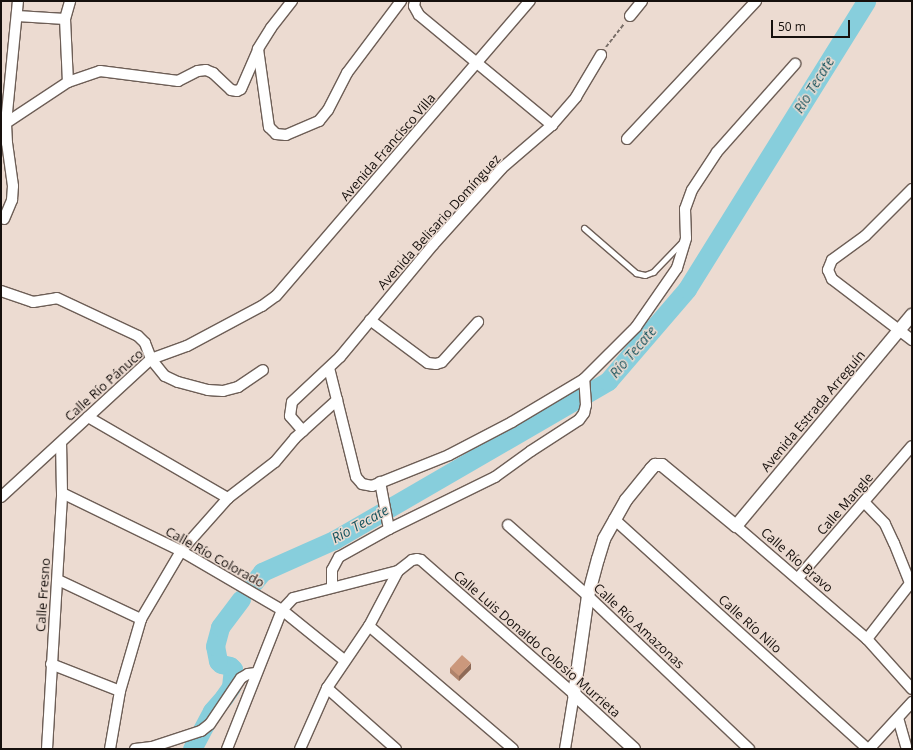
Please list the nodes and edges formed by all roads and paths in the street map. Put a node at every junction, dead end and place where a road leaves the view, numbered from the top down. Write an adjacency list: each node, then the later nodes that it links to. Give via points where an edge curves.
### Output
1 (18, 1): 9 (street)
2 (70, 1): 11 (street)
3 (292, 1): 12 (street)
4 (401, 1): 12 (street, via 347,73 328,110 318,121 286,135 276,134 269,127)
5 (415, 1): 14 (street, via 414,6 419,15)
6 (530, 1): 14 (street, Avenida Francisco Villa)
7 (642, 1): 10 (street)
8 (756, 1): 19 (street)
9 (17, 16): 11 (street); 17 (street)
10 (630, 16): 13 (path)
11 (65, 20): 16 (street)
12 (258, 50): 16 (street, via 241,89 237,91 231,90 206,70 178,81 100,72)
13 (601, 55): 18 (street, Avenida Belisario Domínguez, via 576,97)
14 (477, 64): 18 (street); 25 (street, Avenida Francisco Villa, via 276,296)
15 (795, 64): 23 (street, via 717,152 692,190 685,209)
16 (68, 82): 17 (street)
17 (4, 123): 21 (street, via 13,186 12,200)
18 (552, 125): 27 (street, Avenida Belisario Domínguez, via 502,168 432,245)
19 (627, 139)
20 (912, 189): 29 (street, via 865,236 832,260 828,270 832,279)
21 (4, 220)
22 (584, 228): 23 (lane, via 636,273 645,275 653,272)
23 (686, 238): 34 (street, via 677,268 636,327)
24 (1, 291): 31 (street, via 33,302 57,298 75,305 138,336 145,344)
25 (262, 306): 31 (street, Calle Río Pánuco, via 187,346)
26 (912, 315): 29 (street, Avenida Estrada Arreguín)
27 (370, 320): 28 (street, via 428,363 436,364 442,362); 32 (street, Avenida Belisario Domínguez)
28 (478, 322)
29 (899, 330): 30 (street); 47 (street, Avenida Estrada Arreguín)
30 (912, 340)
31 (150, 359): 33 (street, via 165,376 208,390 238,387); 36 (street, Calle Río Pánuco)
32 (329, 368): 35 (street); 37 (street, Avenida Belisario Domínguez, via 292,402 290,416)
33 (263, 370)
34 (584, 379): 40 (street, via 512,422 449,455); 48 (street, via 586,405 579,420 495,477)
35 (337, 400): 37 (street); 40 (street, via 356,477 362,484 372,486)
36 (88, 417): 38 (street, Calle Río Pánuco); 43 (street)
37 (303, 431): 43 (street, via 275,462)
38 (61, 442): 41 (street, Calle Fresno); 42 (street, Calle Río Pánuco)
39 (912, 446): 44 (street, Calle Mangle)
40 (380, 482): 48 (street)
41 (62, 493): 49 (street, Calle Río Colorado); 52 (street, Calle Fresno)
42 (1, 497)
43 (228, 498): 49 (street)
44 (864, 502): 51 (street, Calle Mangle); 53 (street, via 884,524)
45 (614, 519): 47 (street, Calle Río Bravo, via 626,500 655,465 659,464 668,468); 55 (street, via 604,539); 79 (street, Calle Río Nilo)
46 (508, 525): 55 (street, Calle Río Amazonas)
47 (736, 526): 51 (street, Calle Río Bravo)
48 (390, 528): 54 (street, via 340,557 332,570)
49 (181, 552): 56 (street, Calle Río Colorado); 57 (street)
50 (398, 571): 54 (street); 58 (street); 66 (street, Calle Luis Donaldo Colosio Murrieta, via 412,560 421,560)
51 (798, 578): 59 (street, Calle Río Bravo)
52 (58, 580): 57 (street); 61 (street, Calle Fresno)
53 (911, 582): 59 (street)
54 (332, 587): 56 (street, via 293,598)
55 (588, 596): 66 (street); 78 (street, Calle Río Amazonas)
56 (282, 610): 60 (street, Calle Río Colorado); 62 (street)
57 (142, 619): 65 (street)
58 (369, 626): 60 (street); 75 (street)
59 (867, 639): 64 (street, Calle Río Bravo)
60 (344, 660): 63 (street)
61 (51, 664): 65 (street); 69 (street, Calle Fresno)
62 (256, 673): 71 (street, via 241,678 210,724 201,731 152,747); 72 (street)
63 (327, 688): 73 (street); 74 (street)
64 (912, 689)
65 (120, 691): 70 (street)
66 (574, 694): 76 (street); 77 (street, Calle Luis Donaldo Colosio Murrieta)
67 (912, 702): 68 (street)
68 (898, 718): 79 (street); 80 (street)
69 (47, 749)
70 (110, 749)
71 (135, 749)
72 (227, 749)
73 (300, 749)
74 (396, 749)
75 (514, 749)
76 (566, 749)
77 (634, 749)
78 (749, 749)
79 (868, 749)
80 (908, 749)

